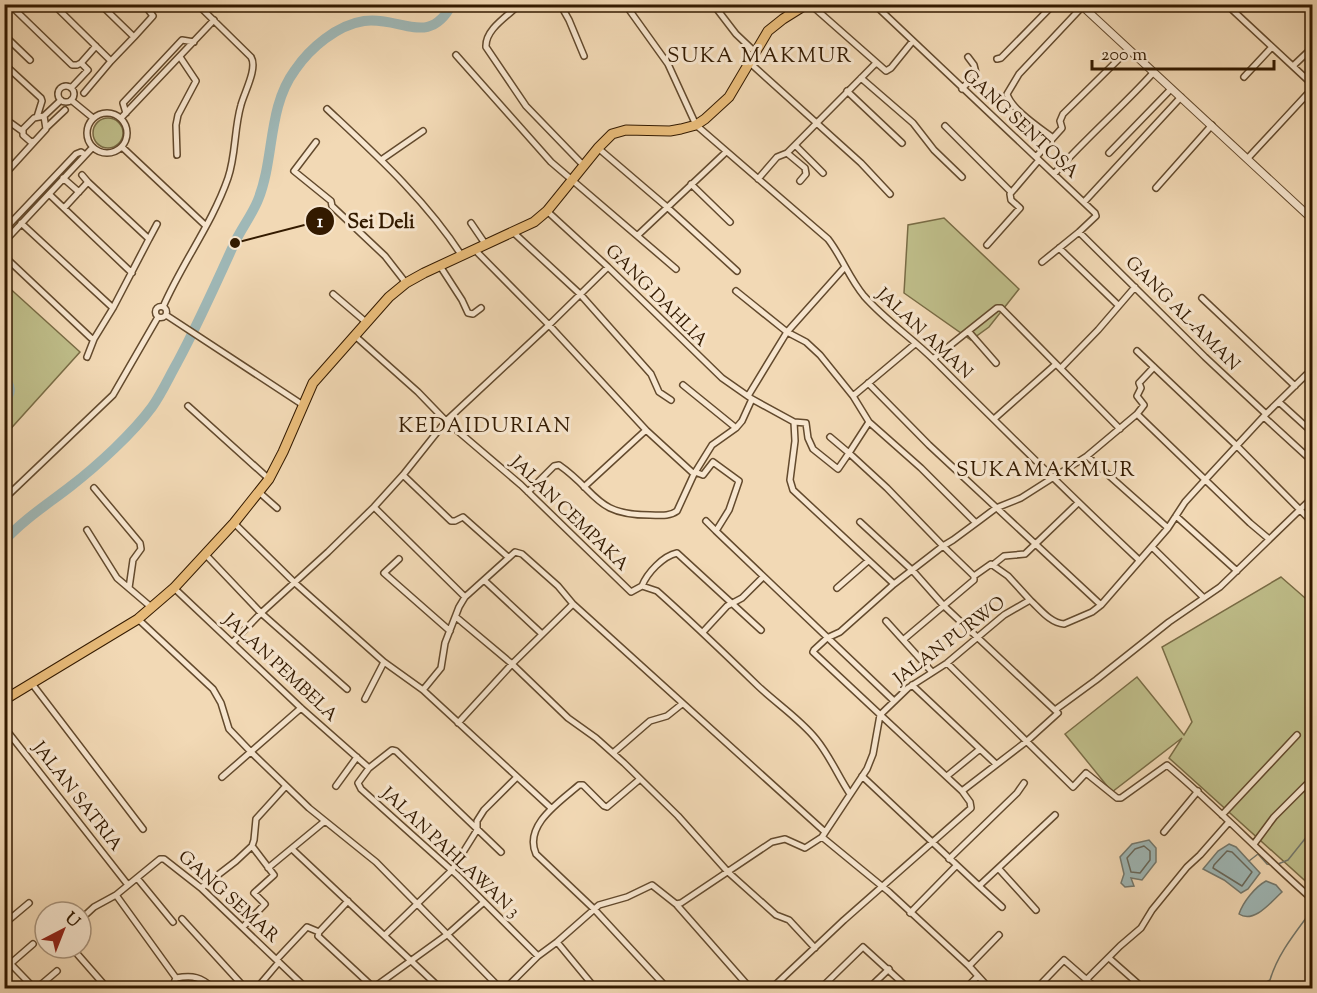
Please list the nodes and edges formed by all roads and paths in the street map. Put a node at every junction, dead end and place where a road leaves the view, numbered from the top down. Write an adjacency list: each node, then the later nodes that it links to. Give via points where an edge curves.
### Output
1 (9, 4): 34 (street, via 72,65)
2 (53, 4): 22 (street)
3 (100, 4): 19 (street)
4 (144, 4): 19 (street, via 153,16)
5 (197, 4): 17 (street)
6 (520, 4): 84 (street, via 490,31 486,47 526,106)
7 (560, 4): 28 (street)
8 (626, 4): 62 (street, via 668,64)
9 (713, 4): 26 (street, via 735,34)
10 (783, 4): 16 (street)
11 (809, 4): 16 (main road); 36 (street)
12 (873, 4): 21 (street, GANG SENTOSA)
13 (1054, 4): 31 (street)
14 (1226, 4): 23 (street)
15 (1081, 6): 25 (street); 68 (street, via 1019,74 1007,94 1017,109)
16 (790, 15): 26 (main road, via 768,31)
17 (214, 21): 20 (street); 110 (street, via 254,63 239,111 230,171)
18 (4, 34): 32 (street)
19 (134, 37): 33 (street)
20 (194, 42): 29 (street); 57 (street, via 182,40 123,103)
21 (912, 42): 36 (street, via 888,71); 46 (street, GANG SENTOSA)
22 (96, 46): 33 (street); 34 (street)
23 (1272, 47): 38 (street); 43 (street)
24 (1312, 48): 38 (street)
25 (1128, 50): 40 (street); 68 (street, via 1063,114 1062,128)
26 (755, 52): 35 (main road)
27 (456, 55): 93 (street, via 535,145)
28 (584, 56)
29 (180, 57): 57 (street); 80 (street, via 196,81 178,115)
30 (968, 57): 46 (street, via 976,73)
31 (997, 59)
32 (30, 60)
33 (111, 61): 41 (street)
34 (81, 63): 39 (street)
35 (750, 63): 61 (street); 62 (main road, via 729,97)
36 (876, 63): 42 (street)
37 (4, 64): 58 (street, via 41,98)
38 (1293, 66): 44 (street)
39 (88, 70): 41 (street); 45 (street)
40 (1154, 73): 47 (street); 87 (street)
41 (97, 77): 50 (street)
42 (861, 78): 49 (street); 89 (street, via 913,123)
43 (1244, 78)
44 (1312, 84)
45 (71, 88): 52 (street, via 60,89); 53 (street)
46 (962, 89): 81 (street, GANG SENTOSA)
47 (1171, 89): 51 (street); 78 (street)
48 (1312, 89): 82 (street)
49 (848, 91): 61 (street); 71 (street)
50 (84, 93)
51 (1181, 97): 63 (street); 101 (street)
52 (61, 100): 53 (street); 56 (street)
53 (71, 100): 60 (street)
54 (327, 109): 83 (street)
55 (65, 110): 65 (street)
56 (44, 116): 58 (street); 65 (street)
57 (124, 116): 60 (street, via 104,112); 74 (street, via 127,129)
58 (37, 117): 66 (street)
59 (4, 118): 66 (street)
60 (93, 118): 73 (street, via 87,136)
61 (818, 123): 72 (street); 100 (street)
62 (696, 125): 75 (main road, via 670,131 620,130); 76 (street, JALAN AMAN)
63 (1212, 125): 82 (street); 96 (street)
64 (945, 126): 98 (street)
65 (46, 129): 69 (street)
66 (22, 131): 69 (street)
67 (423, 131): 83 (street)
68 (1053, 138): 81 (street)
69 (35, 141): 85 (street)
70 (316, 142): 130 (street, via 294,171 330,200 393,264)
71 (902, 143)
72 (795, 145): 77 (street); 86 (street)
73 (93, 147): 74 (street, via 108,153); 79 (street)
74 (122, 147): 110 (street)
75 (598, 148): 84 (main road); 102 (street)
76 (726, 152): 91 (street, JALAN AMAN); 95 (street)
77 (787, 153): 91 (street); 92 (street, via 805,168 806,174)
78 (1109, 153)
79 (85, 155): 90 (street); 111 (street, via 76,154)
80 (177, 155)
81 (1037, 158): 87 (street, GANG SENTOSA); 98 (street)
82 (1248, 158): 105 (street)
83 (381, 160): 122 (street, via 428,211)
84 (584, 166): 93 (main road)
85 (5, 173)
86 (823, 173)
87 (1053, 174): 101 (street, GANG SENTOSA)
88 (82, 175): 94 (street)
89 (962, 177)
90 (63, 178): 97 (street); 99 (street)
91 (758, 179): 127 (street, JALAN AMAN, via 828,239)
92 (800, 180)
93 (573, 181): 104 (main road); 114 (street)
94 (88, 182): 97 (street); 115 (street)
95 (691, 184): 102 (street); 106 (street)
96 (1156, 188)
97 (79, 192): 103 (street)
98 (1011, 192): 118 (street, via 1011,200 1021,207)
99 (49, 194): 103 (street); 107 (street)
100 (890, 195)
101 (1084, 201): 112 (street, GANG SENTOSA, via 1096,216)
102 (667, 207): 114 (street); 128 (street)
103 (64, 208): 129 (street)
104 (547, 211): 113 (main road); 125 (street, GANG DAHLIA)
105 (1311, 214)
106 (730, 222)
107 (21, 223): 116 (street); 138 (street)
108 (471, 223): 117 (street)
109 (157, 224): 115 (street)
110 (206, 226): 137 (street)
111 (4, 230)
112 (1079, 232): 119 (street, GANG SENTOSA); 131 (street, GANG AL-AMAN)
113 (514, 233): 117 (main road); 134 (street)
114 (638, 235): 126 (street)
115 (149, 239): 129 (street)
116 (4, 242)
117 (486, 245): 120 (main road)
118 (987, 245)
119 (1059, 248): 123 (street, GANG SENTOSA); 136 (street)
120 (475, 250): 122 (main road); 143 (street)
121 (4, 256): 147 (street)
122 (462, 256): 124 (main road)
123 (1042, 262)
124 (440, 266): 130 (main road); 139 (street, via 468,313)
125 (608, 267): 134 (street); 160 (street, GANG DAHLIA, via 703,362)
126 (676, 268)
127 (844, 268): 145 (street); 148 (street, JALAN AMAN, via 864,296)
128 (737, 272)
129 (132, 273): 138 (street)
130 (406, 283): 142 (main road)
131 (1136, 287): 136 (street); 166 (street, GANG AL-AMAN)
132 (736, 291): 145 (street)
133 (333, 294): 142 (street)
134 (580, 294): 143 (street); 161 (street, via 651,374 659,392)
135 (1202, 298): 158 (street)
136 (1118, 305): 153 (street, via 1098,330)
137 (163, 307): 140 (street); 141 (street, via 156,310)
138 (113, 308): 147 (street)
139 (481, 308)
140 (165, 315): 141 (street); 163 (street)
141 (158, 317): 190 (street, via 113,395)
142 (367, 323): 146 (main road)
143 (549, 325): 168 (street); 173 (street)
144 (968, 331): 151 (street); 152 (street); 153 (street, via 1001,308)
145 (787, 332): 159 (street, via 820,355); 160 (street)
146 (354, 335): 163 (main road, via 313,383); 168 (street, JALAN CEMPAKA)
147 (94, 339): 150 (street)
148 (915, 344): 151 (street, JALAN AMAN); 156 (street)
149 (1137, 351): 154 (street)
150 (87, 357)
151 (933, 358): 167 (street, JALAN AMAN)
152 (996, 363)
153 (1058, 366): 167 (street); 172 (street)
154 (1154, 367): 165 (street, via 1139,383 1137,396 1144,405); 176 (street)
155 (1312, 372): 158 (street, JALAN PURWO)
156 (868, 383): 159 (street); 194 (street)
157 (683, 385): 171 (street)
158 (1295, 386): 162 (street, JALAN PURWO)
159 (853, 396): 170 (street)
160 (750, 398): 169 (street, GANG DAHLIA); 171 (street)
161 (671, 400)
162 (1279, 402): 166 (street, JALAN PURWO); 174 (street)
163 (303, 405): 183 (main road)
164 (188, 406): 183 (street)
165 (1137, 414): 172 (street); 184 (street)
166 (1265, 416): 176 (street, JALAN PURWO); 179 (street, GANG AL-AMAN)
167 (994, 419): 182 (street, JALAN AMAN)
168 (446, 421): 181 (street); 188 (street, JALAN CEMPAKA)
169 (794, 422): 177 (street, via 806,423 813,449 835,468 840,468); 213 (street, via 790,480 793,490)
170 (869, 422): 177 (street); 201 (street)
171 (736, 428): 180 (street, via 712,445)
172 (1120, 429): 178 (street)
173 (646, 430): 180 (street); 186 (street)
174 (1312, 432)
175 (830, 437): 177 (street)
176 (1237, 446): 184 (street, JALAN PURWO); 195 (street)
177 (849, 453): 207 (street)
178 (1087, 456): 182 (street); 202 (street)
179 (1312, 461)
180 (694, 473): 186 (street, via 677,511 664,515 618,513 604,507); 204 (street, via 703,475 713,462 739,481 729,510)
181 (403, 475): 192 (street); 210 (street, via 452,521 463,517)
182 (1053, 477): 191 (street, JALAN AMAN); 194 (street, via 1021,498)
183 (269, 479): 187 (main road)
184 (1205, 480): 196 (street, JALAN PURWO); 205 (street)
185 (94, 488): 223 (street, via 140,543)
186 (584, 488): 188 (street, via 557,465)
187 (260, 492): 193 (street); 200 (main road)
188 (528, 492): 222 (street, JALAN CEMPAKA, via 631,592)
189 (1312, 498): 195 (street)
190 (4, 499)
191 (1078, 503): 206 (street); 212 (street, JALAN AMAN)
192 (374, 507): 220 (street); 226 (street)
193 (278, 508)
194 (996, 508): 201 (street); 206 (street)
195 (1300, 509): 199 (street); 205 (street)
196 (1176, 516): 202 (street, JALAN PURWO); 216 (street)
197 (706, 521): 204 (street)
198 (860, 522): 215 (street)
199 (1312, 522)
200 (234, 523): 209 (main road); 220 (street)
201 (976, 523): 207 (street)
202 (1168, 528): 208 (street, JALAN PURWO)
203 (87, 530): 223 (street, via 117,578)
204 (716, 531): 218 (street)
205 (1269, 540): 216 (street)
206 (1037, 544): 214 (street, via 1025,554 1004,556); 231 (street)
207 (943, 546): 215 (street); 217 (street)
208 (1152, 547): 212 (street, JALAN PURWO); 227 (street)
209 (206, 555): 224 (main road); 234 (street)
210 (508, 557): 219 (street); 229 (street, via 515,552 522,554)
211 (399, 559): 239 (street, via 384,573)
212 (1139, 560): 231 (street, JALAN PURWO)
213 (868, 561): 221 (street); 225 (street)
214 (994, 564): 217 (street); 228 (street)
215 (913, 571): 221 (street); 232 (street)
216 (1237, 571): 227 (street)
217 (974, 576): 232 (street)
218 (764, 577): 230 (street); 242 (street)
219 (484, 580): 226 (street); 241 (street)
220 (295, 583): 234 (street); 246 (street)
221 (894, 584): 242 (street, via 846,627)
222 (642, 586): 230 (street, via 656,566 677,552); 240 (street, via 657,591)
223 (129, 588): 233 (street)
224 (174, 588): 233 (main road); 245 (street, JALAN PEMBELA)
225 (837, 588)
226 (465, 597): 235 (street)
227 (1204, 598): 259 (street)
228 (1030, 600): 231 (street, JALAN PURWO, via 1058,624); 243 (street, JALAN PURWO)
229 (573, 604): 241 (street); 257 (street)
230 (731, 604): 238 (street); 240 (street)
231 (1101, 605)
232 (944, 606): 243 (street); 244 (street)
233 (151, 607): 236 (main road)
234 (261, 613): 245 (street); 252 (street)
235 (456, 617): 239 (street); 248 (street)
236 (138, 619): 250 (main road); 266 (street, via 213,689 229,729)
237 (886, 621): 244 (street)
238 (761, 630)
239 (450, 631): 253 (street, via 441,668)
240 (703, 632): 282 (street, via 816,739)
241 (542, 634): 248 (street)
242 (827, 638): 256 (street); 260 (street, via 813,652)
243 (976, 638): 247 (street, JALAN PURWO); 259 (street)
244 (903, 640): 249 (street)
245 (233, 642): 258 (street, JALAN PEMBELA)
246 (384, 662): 253 (street); 254 (street)
247 (947, 663): 249 (street, JALAN PURWO); 264 (street)
248 (512, 664): 261 (street); 267 (street, via 568,718)
249 (932, 672): 251 (street, JALAN PURWO)
250 (33, 685): 255 (main road); 288 (street)
251 (912, 685): 256 (street, JALAN PURWO); 265 (street)
252 (347, 689)
253 (423, 690): 261 (street)
254 (365, 699)
255 (4, 700)
256 (894, 700): 260 (street, JALAN PURWO)
257 (682, 704): 267 (street, via 667,716 650,721); 291 (street, via 760,771)
258 (301, 708): 266 (street); 268 (street, JALAN PEMBELA)
259 (1056, 711): 264 (street)
260 (880, 715): 271 (street, via 873,754); 272 (street)
261 (458, 723): 274 (street)
262 (4, 727): 304 (street, JALAN SATRIA)
263 (1297, 735): 285 (street)
264 (1027, 741): 269 (street); 281 (street, via 1073,787 1086,773 1121,798 1166,765)
265 (980, 749): 269 (street); 272 (street)
266 (251, 752): 273 (street); 279 (street)
267 (612, 753): 275 (street)
268 (357, 757): 270 (street, JALAN PEMBELA); 278 (street)
269 (996, 764): 280 (street)
270 (369, 768): 289 (street, via 396,751); 301 (street, JALAN PAHLAWAN 3, via 358,786)
271 (862, 776): 282 (street); 292 (street)
272 (947, 776): 280 (street)
273 (222, 777)
274 (518, 777): 283 (street); 289 (street, via 484,810)
275 (640, 779): 283 (street, via 609,806 604,806 580,784); 302 (street)
276 (1312, 779): 293 (street, via 1274,817)
277 (1024, 783): 297 (street)
278 (336, 786)
279 (285, 787): 286 (street); 294 (street, via 256,819)
280 (962, 790): 292 (street, via 970,810)
281 (1198, 791): 285 (street); 290 (street)
282 (850, 794): 291 (street)
283 (551, 808): 317 (street, via 537,829 536,854)
284 (1055, 815): 300 (street)
285 (1222, 815): 287 (street)
286 (325, 821): 295 (street); 314 (street, via 376,862)
287 (1229, 822): 293 (street); 333 (street, via 1187,867 1142,928)
288 (143, 829)
289 (477, 830): 296 (street); 301 (street)
290 (1164, 831)
291 (824, 834): 302 (street, via 805,848 785,839 772,842); 305 (street)
292 (932, 841): 297 (street); 305 (street)
293 (1254, 844): 309 (street)
294 (252, 846): 299 (street); 307 (street)
295 (292, 849): 299 (street); 310 (street)
296 (501, 852)
297 (949, 859): 298 (street)
298 (956, 866): 306 (street); 319 (street)
299 (268, 868): 323 (street, via 274,875 254,893 265,904)
300 (999, 869): 306 (street); 318 (street)
301 (452, 870): 311 (street, JALAN PAHLAWAN 3); 314 (street)
302 (728, 872): 313 (street); 330 (street, via 776,915 789,920)
303 (137, 878): 304 (street, GANG SEMAR); 307 (street, GANG SEMAR, via 163,858); 321 (street)
304 (128, 885): 308 (street, GANG SEMAR)
305 (883, 886): 319 (street); 330 (street)
306 (979, 886): 315 (street)
307 (201, 888): 323 (street, GANG SEMAR)
308 (116, 895): 316 (street, GANG SEMAR); 342 (street)
309 (1312, 899)
310 (348, 901): 324 (street); 326 (street)
311 (484, 902): 325 (street); 331 (street, JALAN PAHLAWAN 3)
312 (29, 903): 322 (street)
313 (676, 904): 317 (street, via 652,885); 357 (street)
314 (417, 906): 325 (street); 326 (street)
315 (1002, 908)
316 (93, 909)
317 (594, 909): 328 (street); 356 (street)
318 (1036, 910)
319 (910, 913): 338 (street)
320 (182, 919): 348 (street)
321 (172, 922)
322 (4, 924)
323 (243, 927): 335 (street, GANG SEMAR)
324 (318, 933): 335 (street, via 307,927); 351 (street, via 318,938)
325 (448, 934): 336 (street); 353 (street)
326 (385, 935): 336 (street)
327 (999, 935): 338 (street)
328 (557, 942): 331 (street); 355 (street)
329 (33, 944): 337 (street)
330 (815, 948): 358 (street)
331 (538, 956): 354 (street)
332 (4, 957): 337 (street)
333 (1108, 958): 343 (street); 366 (street)
334 (82, 960): 345 (street)
335 (278, 960): 349 (street); 350 (street, GANG SEMAR)
336 (413, 962): 351 (street); 352 (street)
337 (10, 964): 344 (street)
338 (969, 966): 341 (street)
339 (889, 969): 359 (street, via 863,947); 360 (street); 361 (street)
340 (57, 971): 344 (street)
341 (978, 976): 362 (street); 363 (street)
342 (176, 978): 346 (street); 347 (street, via 193,976)
343 (1086, 980): 364 (street, via 1064,960); 365 (street)
344 (36, 988)
345 (107, 988)
346 (172, 988)
347 (213, 988)
348 (245, 988)
349 (257, 988)
350 (306, 988)
351 (373, 988)
352 (440, 988)
353 (500, 988)
354 (506, 988)
355 (595, 988)
356 (667, 988)
357 (750, 988)
358 (772, 988)
359 (820, 988)
360 (869, 988)
361 (908, 988)
362 (966, 988)
363 (989, 988)
364 (1037, 988)
365 (1096, 988)
366 (1143, 988)

